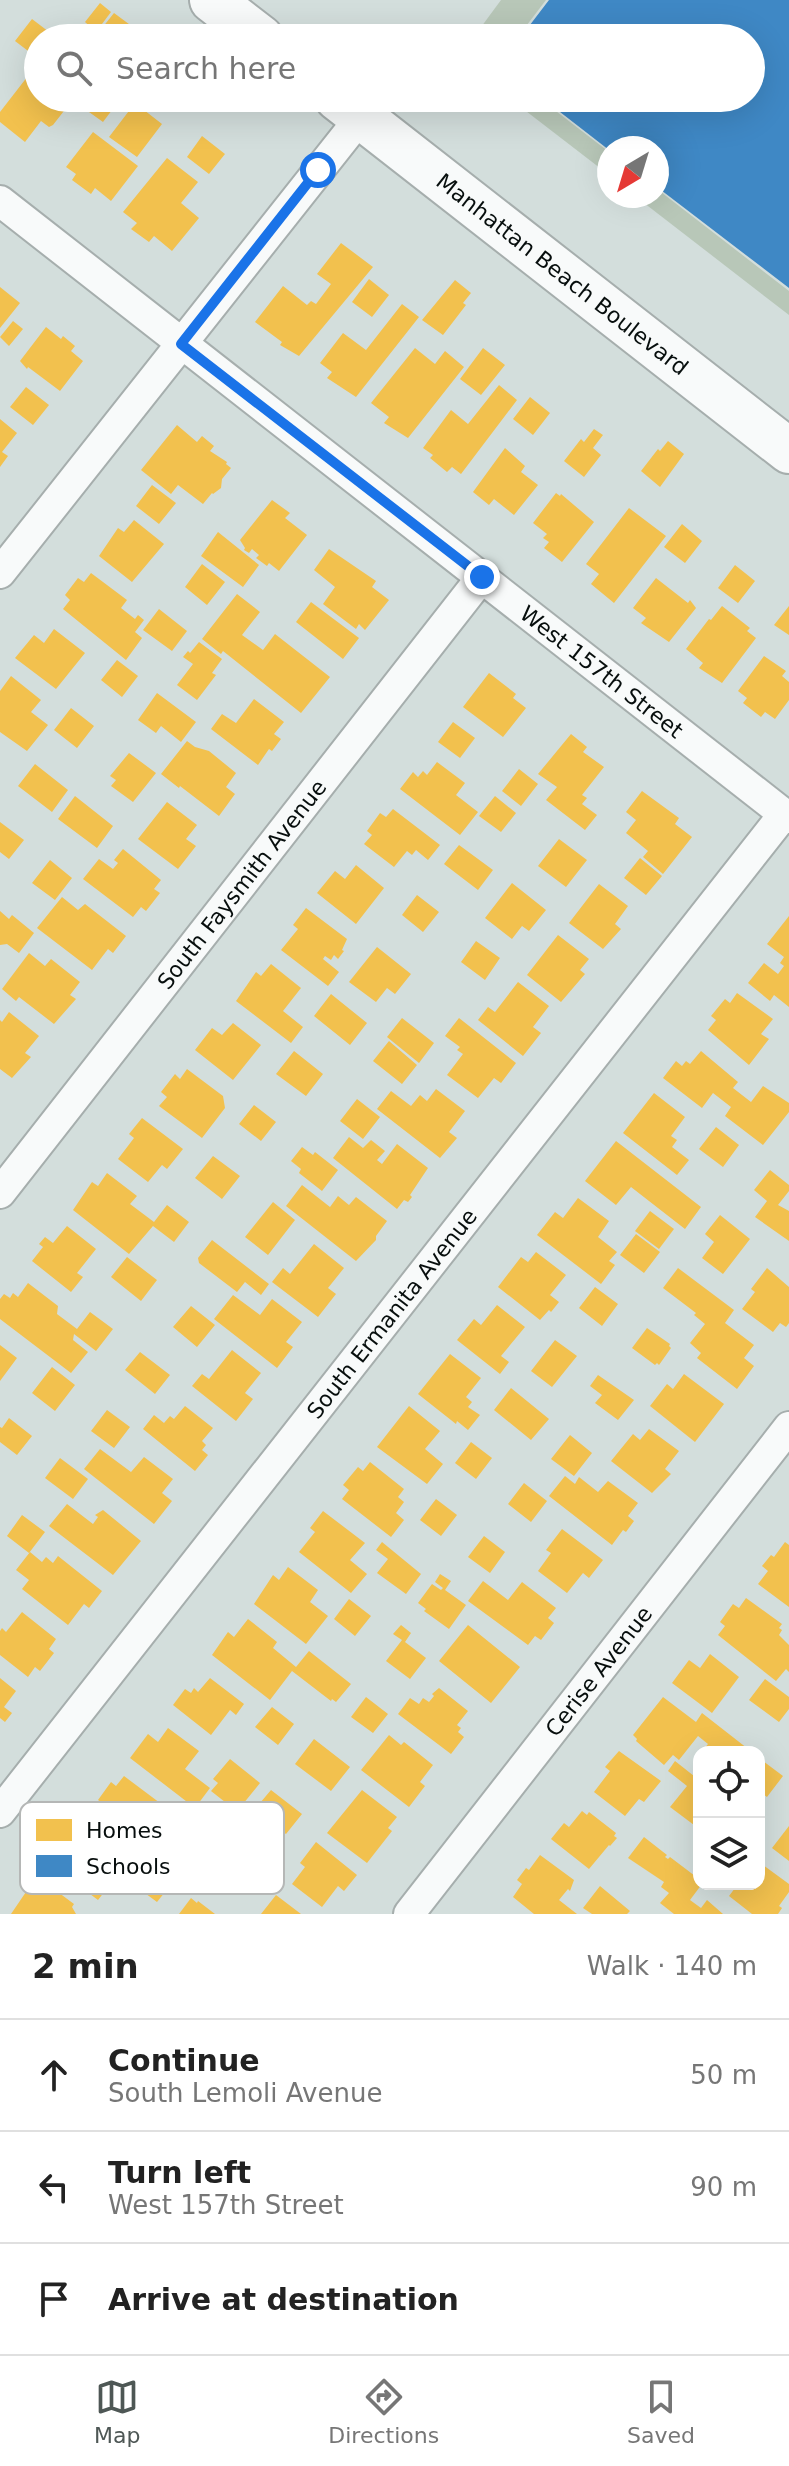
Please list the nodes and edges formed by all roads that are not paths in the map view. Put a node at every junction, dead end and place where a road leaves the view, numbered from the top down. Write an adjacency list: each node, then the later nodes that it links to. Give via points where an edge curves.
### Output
1 (212, 0): 2 (main road)
2 (243, 24)
3 (345, 112): 6 (street)
4 (355, 112): 7 (main road, Manhattan Beach Boulevard)
5 (0, 201): 6 (street, West 157th Street)
6 (181, 344): 8 (street); 9 (street, West 157th Street)
7 (789, 451)
8 (0, 573)
9 (482, 577): 10 (street, West 157th Street); 11 (street, South Faysmith Avenue)
10 (786, 816): 13 (street, South Ermanita Avenue)
11 (0, 1193)
12 (789, 1427): 14 (street, Cerise Avenue)
13 (0, 1812)
14 (409, 1914)

